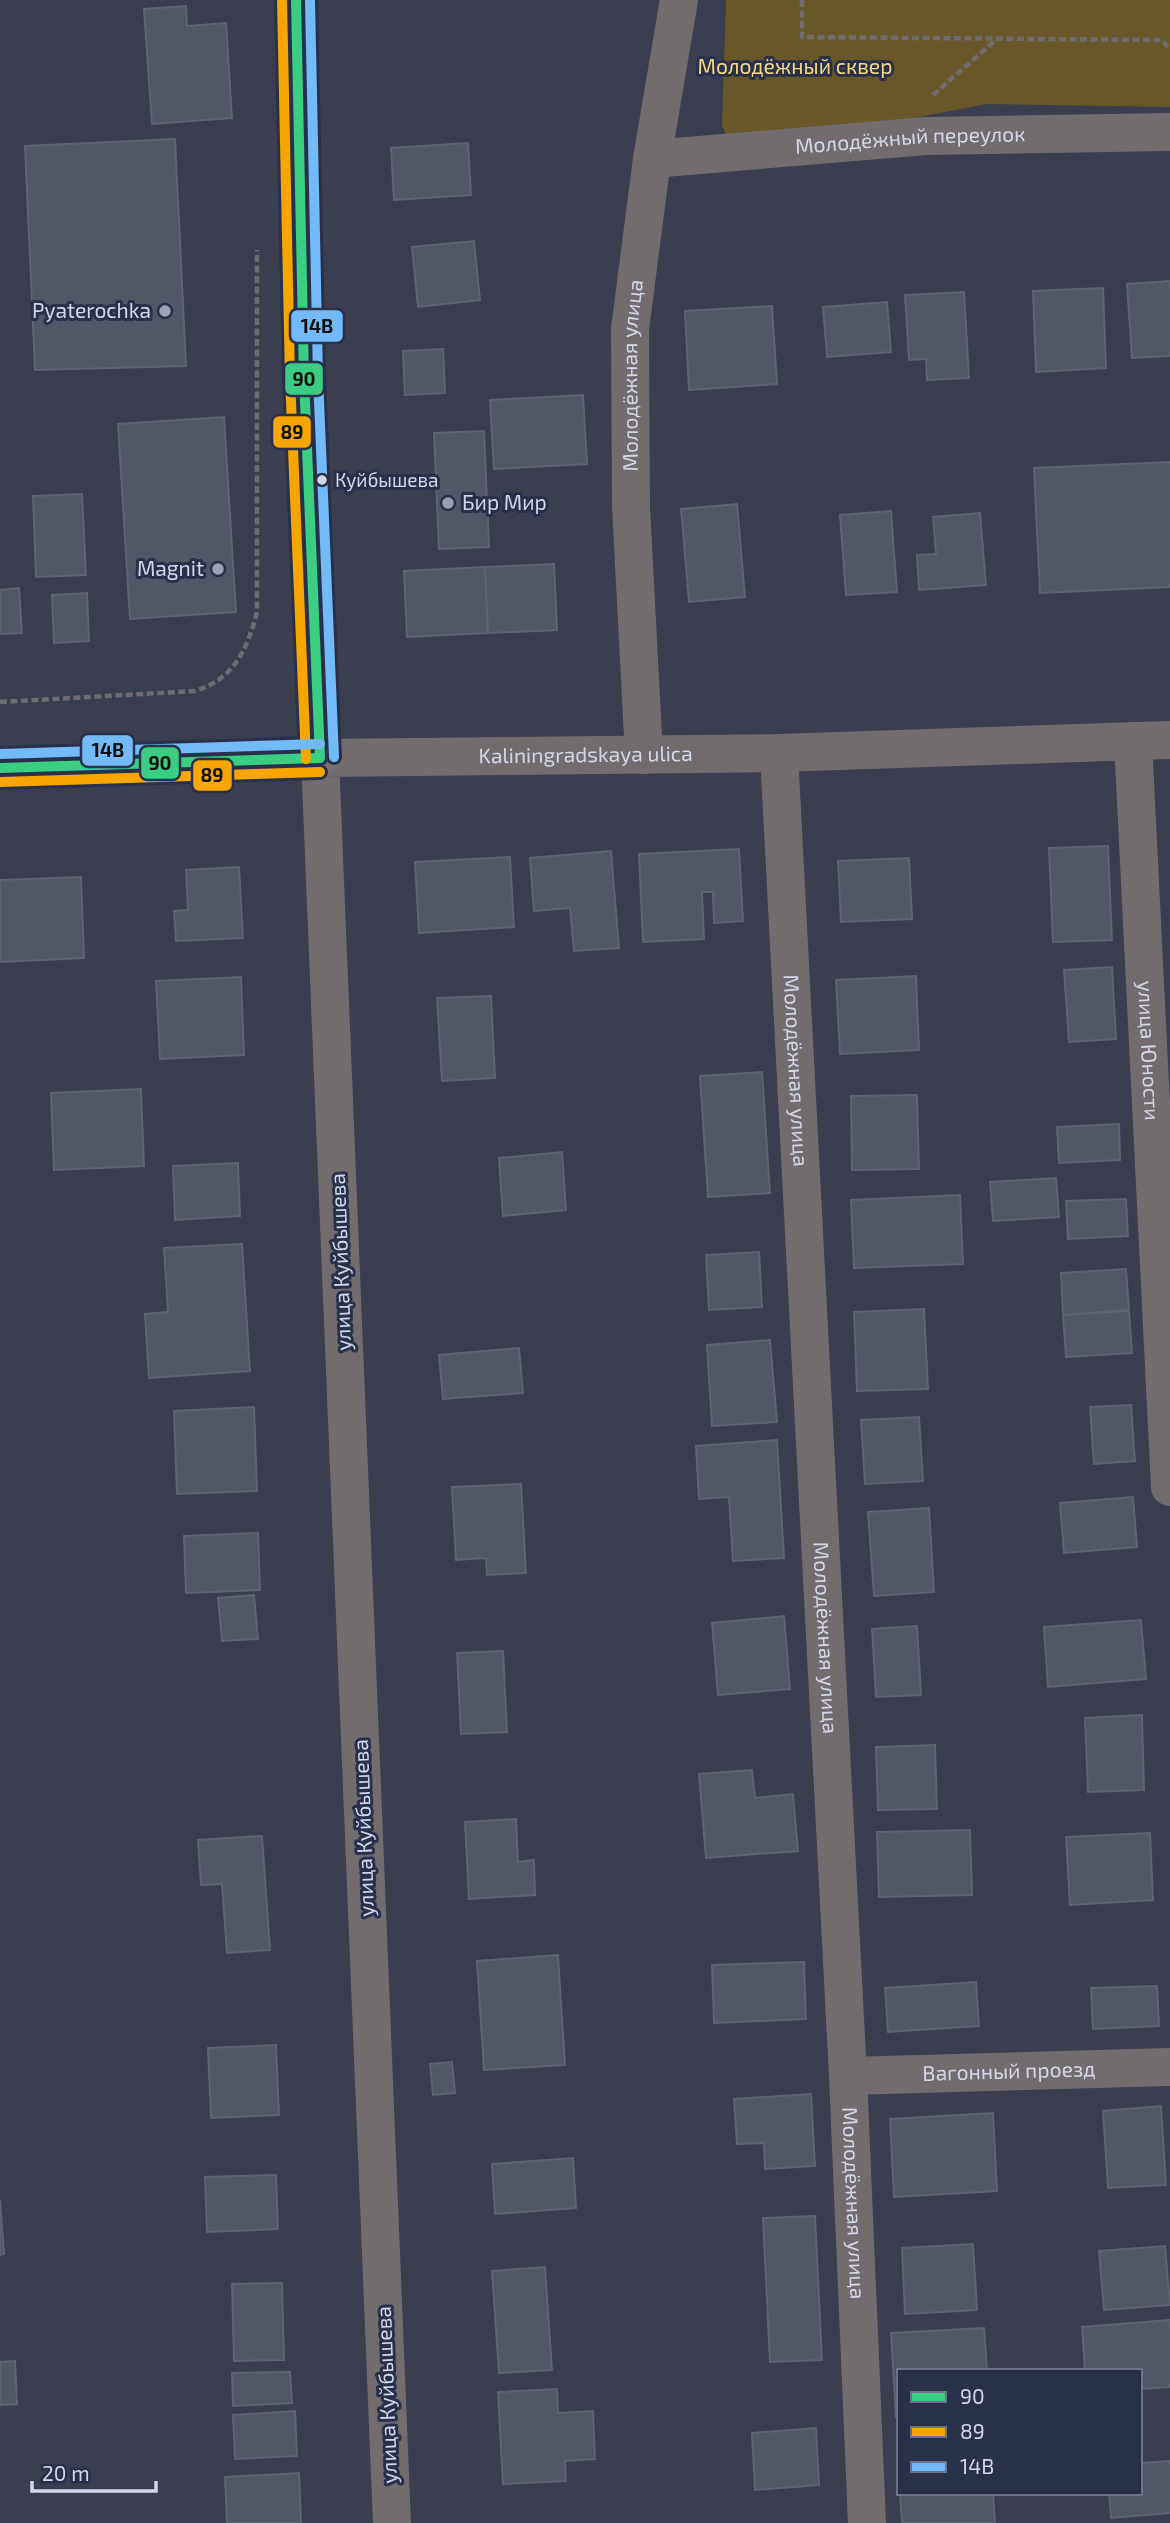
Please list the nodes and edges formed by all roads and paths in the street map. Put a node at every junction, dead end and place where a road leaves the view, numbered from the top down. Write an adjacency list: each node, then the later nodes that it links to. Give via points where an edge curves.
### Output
1 (296, 0): 15 (main road, улица Куйбышева, via 304,377)
2 (678, 0): 8 (street, Молодёжная улица)
3 (802, 0): 4 (path, via 802,37)
4 (997, 38): 5 (path, via 1162,40); 7 (path)
5 (1170, 49)
6 (1170, 132): 7 (street, Молодёжный переулок)
7 (883, 140): 8 (street, Молодёжный переулок)
8 (652, 159): 14 (street, Молодёжная улица, via 630,329 631,507)
9 (257, 243): 10 (path, via 257,612 239,660 210,686 195,691)
10 (0, 702)
11 (1170, 740): 12 (street, Kaliningradskaya ulica)
12 (1133, 741): 13 (street, Kaliningradskaya ulica); 17 (street, улица Юности)
13 (779, 753): 14 (street, Kaliningradskaya ulica); 19 (street, Молодёжная улица)
14 (644, 755): 15 (street, Kaliningradskaya ulica)
15 (320, 758): 16 (main road, Kaliningradskaya ulica); 20 (street, улица Куйбышева)
16 (0, 768)
17 (1170, 1487)
18 (1170, 2067): 19 (street, Вагонный проезд)
19 (848, 2076): 21 (street, Молодёжная улица)
20 (392, 2523)
21 (867, 2523)

